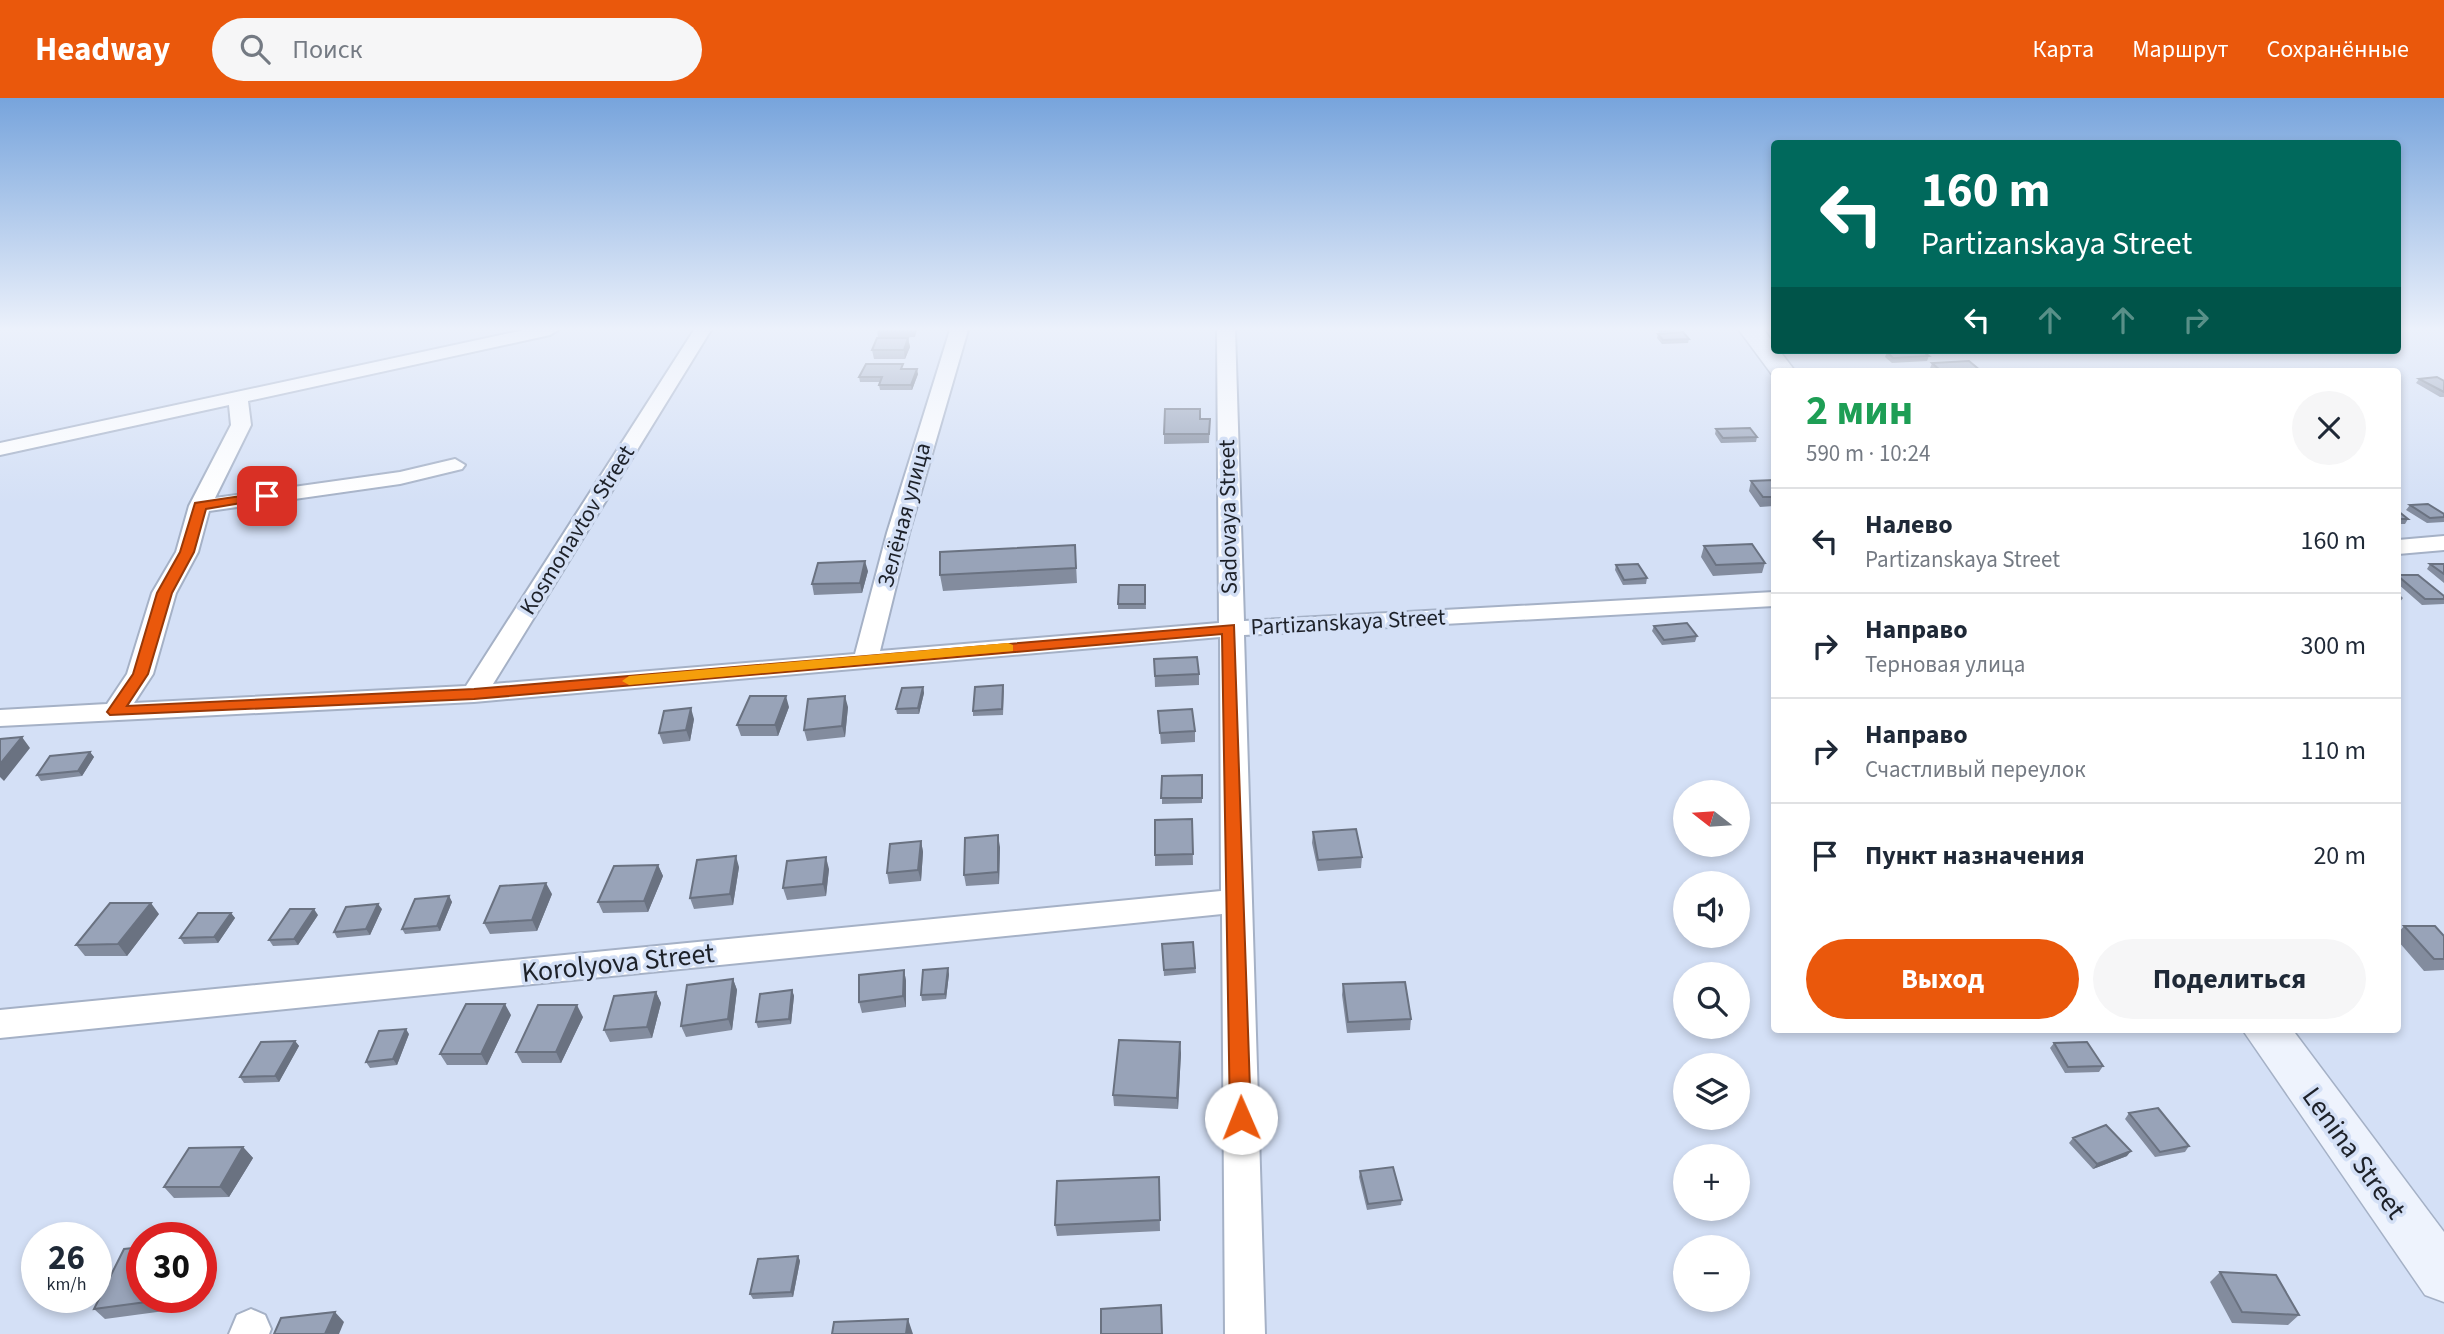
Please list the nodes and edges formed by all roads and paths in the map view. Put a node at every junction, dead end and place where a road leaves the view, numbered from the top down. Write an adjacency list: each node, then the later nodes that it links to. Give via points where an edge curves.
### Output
1 (276, 388): 5 (street)
2 (668, 388): 14 (street, Kosmonavtov Street)
3 (942, 388): 13 (street, Зелёная улица)
4 (1227, 388): 12 (street, Sadovaya Street)
5 (238, 397): 6 (street); 8 (street, via 241,425)
6 (0, 449)
7 (455, 465): 8 (street, via 400,478)
8 (200, 506): 15 (street, via 187,552 164,593 140,674)
9 (2444, 543): 10 (street)
10 (2401, 547)
11 (1771, 599): 12 (street, Partizanskaya Street)
12 (1229, 629): 13 (street, Partizanskaya Street); 17 (street, Sadovaya Street)
13 (865, 661): 14 (street, Partizanskaya Street)
14 (474, 694): 15 (street, Partizanskaya Street)
15 (115, 712): 16 (street, Partizanskaya Street)
16 (0, 718)
17 (1236, 901): 18 (street, Korolyova Street); 21 (street, Sadovaya Street)
18 (0, 1024)
19 (2267, 1033): 20 (street, Lenina Street)
20 (2444, 1276)
21 (1245, 1334)

